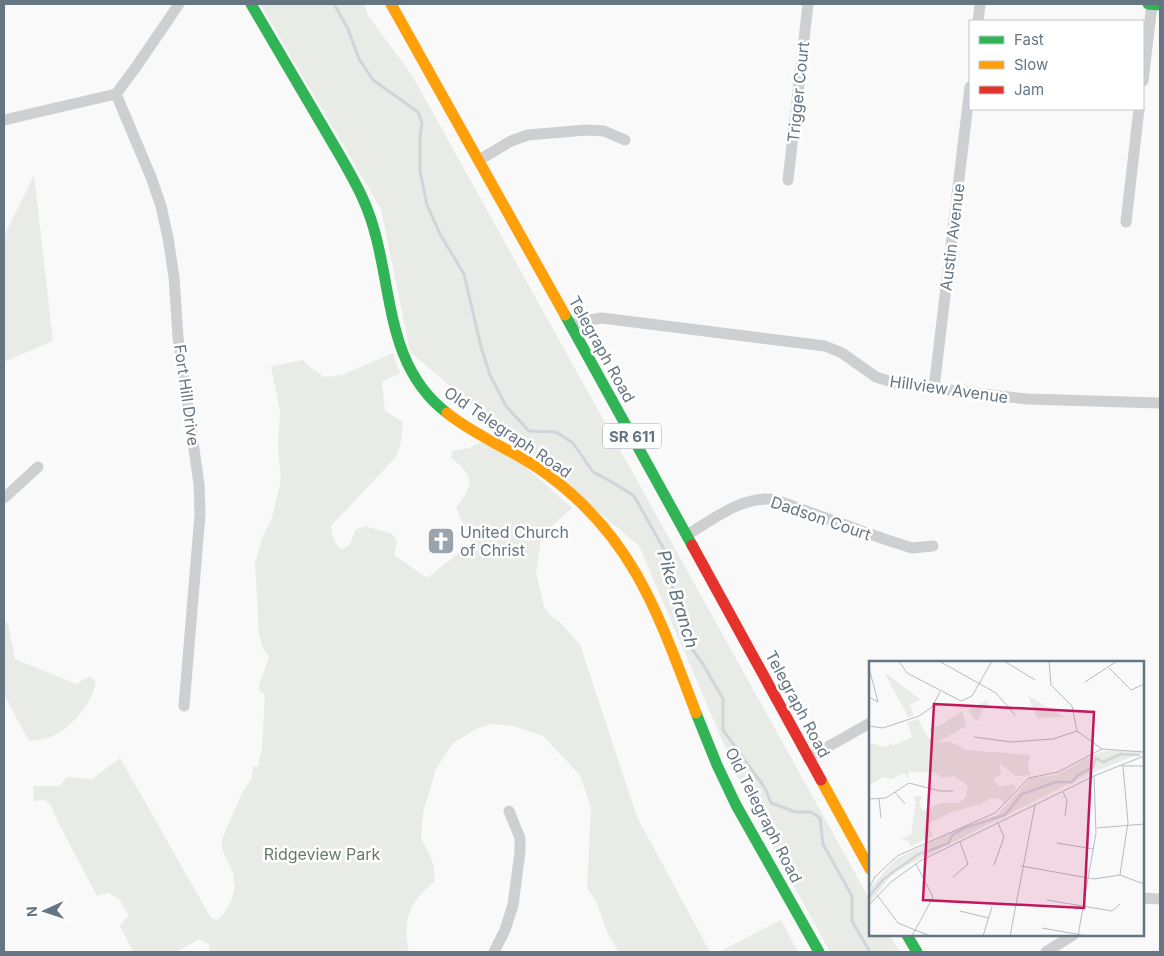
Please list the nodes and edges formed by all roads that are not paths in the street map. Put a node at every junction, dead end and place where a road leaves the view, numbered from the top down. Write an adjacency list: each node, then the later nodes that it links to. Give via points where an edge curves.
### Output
1 (178, 4): 11 (street)
2 (252, 4): 36 (street, Old Telegraph Road, via 363,199 376,238 397,337 416,382 446,414 523,458 566,490 601,524 627,556 651,599 725,783)
3 (390, 4): 16 (street, Telegraph Road / SR 611)
4 (808, 4): 17 (street, Trigger Court)
5 (980, 4): 9 (street)
6 (1148, 4): 7 (street)
7 (1152, 4): 8 (street); 10 (street)
8 (1160, 5)
9 (978, 20)
10 (1144, 72)
11 (116, 94): 14 (street); 26 (street, Fort Hill Drive, via 161,206 168,238 199,484 200,515)
12 (969, 94): 20 (street, Austin Avenue)
13 (1139, 110): 18 (street)
14 (4, 120)
15 (625, 140): 16 (street, via 604,131 528,135)
16 (479, 160): 19 (street, Telegraph Road / SR 611)
17 (788, 180)
18 (1126, 222)
19 (570, 324): 20 (street, Hillview Avenue, via 601,318 824,346 842,352 876,377 898,384); 24 (street, Telegraph Road / SR 611)
20 (934, 388): 21 (street, Hillview Avenue, via 1027,399)
21 (1160, 403)
22 (38, 467): 23 (street)
23 (4, 498)
24 (687, 535): 25 (street, Dadson Court, via 742,504 767,498 884,540 912,548); 28 (street, Telegraph Road / SR 611)
25 (933, 546)
26 (184, 706)
27 (869, 724): 28 (street)
28 (808, 758): 30 (street, Telegraph Road / SR 611)
29 (509, 811): 35 (street, via 520,838 520,852 513,905)
30 (869, 867)
31 (1144, 898): 32 (street)
32 (1160, 899)
33 (908, 936): 37 (street)
34 (1071, 936): 38 (street)
35 (494, 952)
36 (819, 952)
37 (917, 952)
38 (1046, 952)

